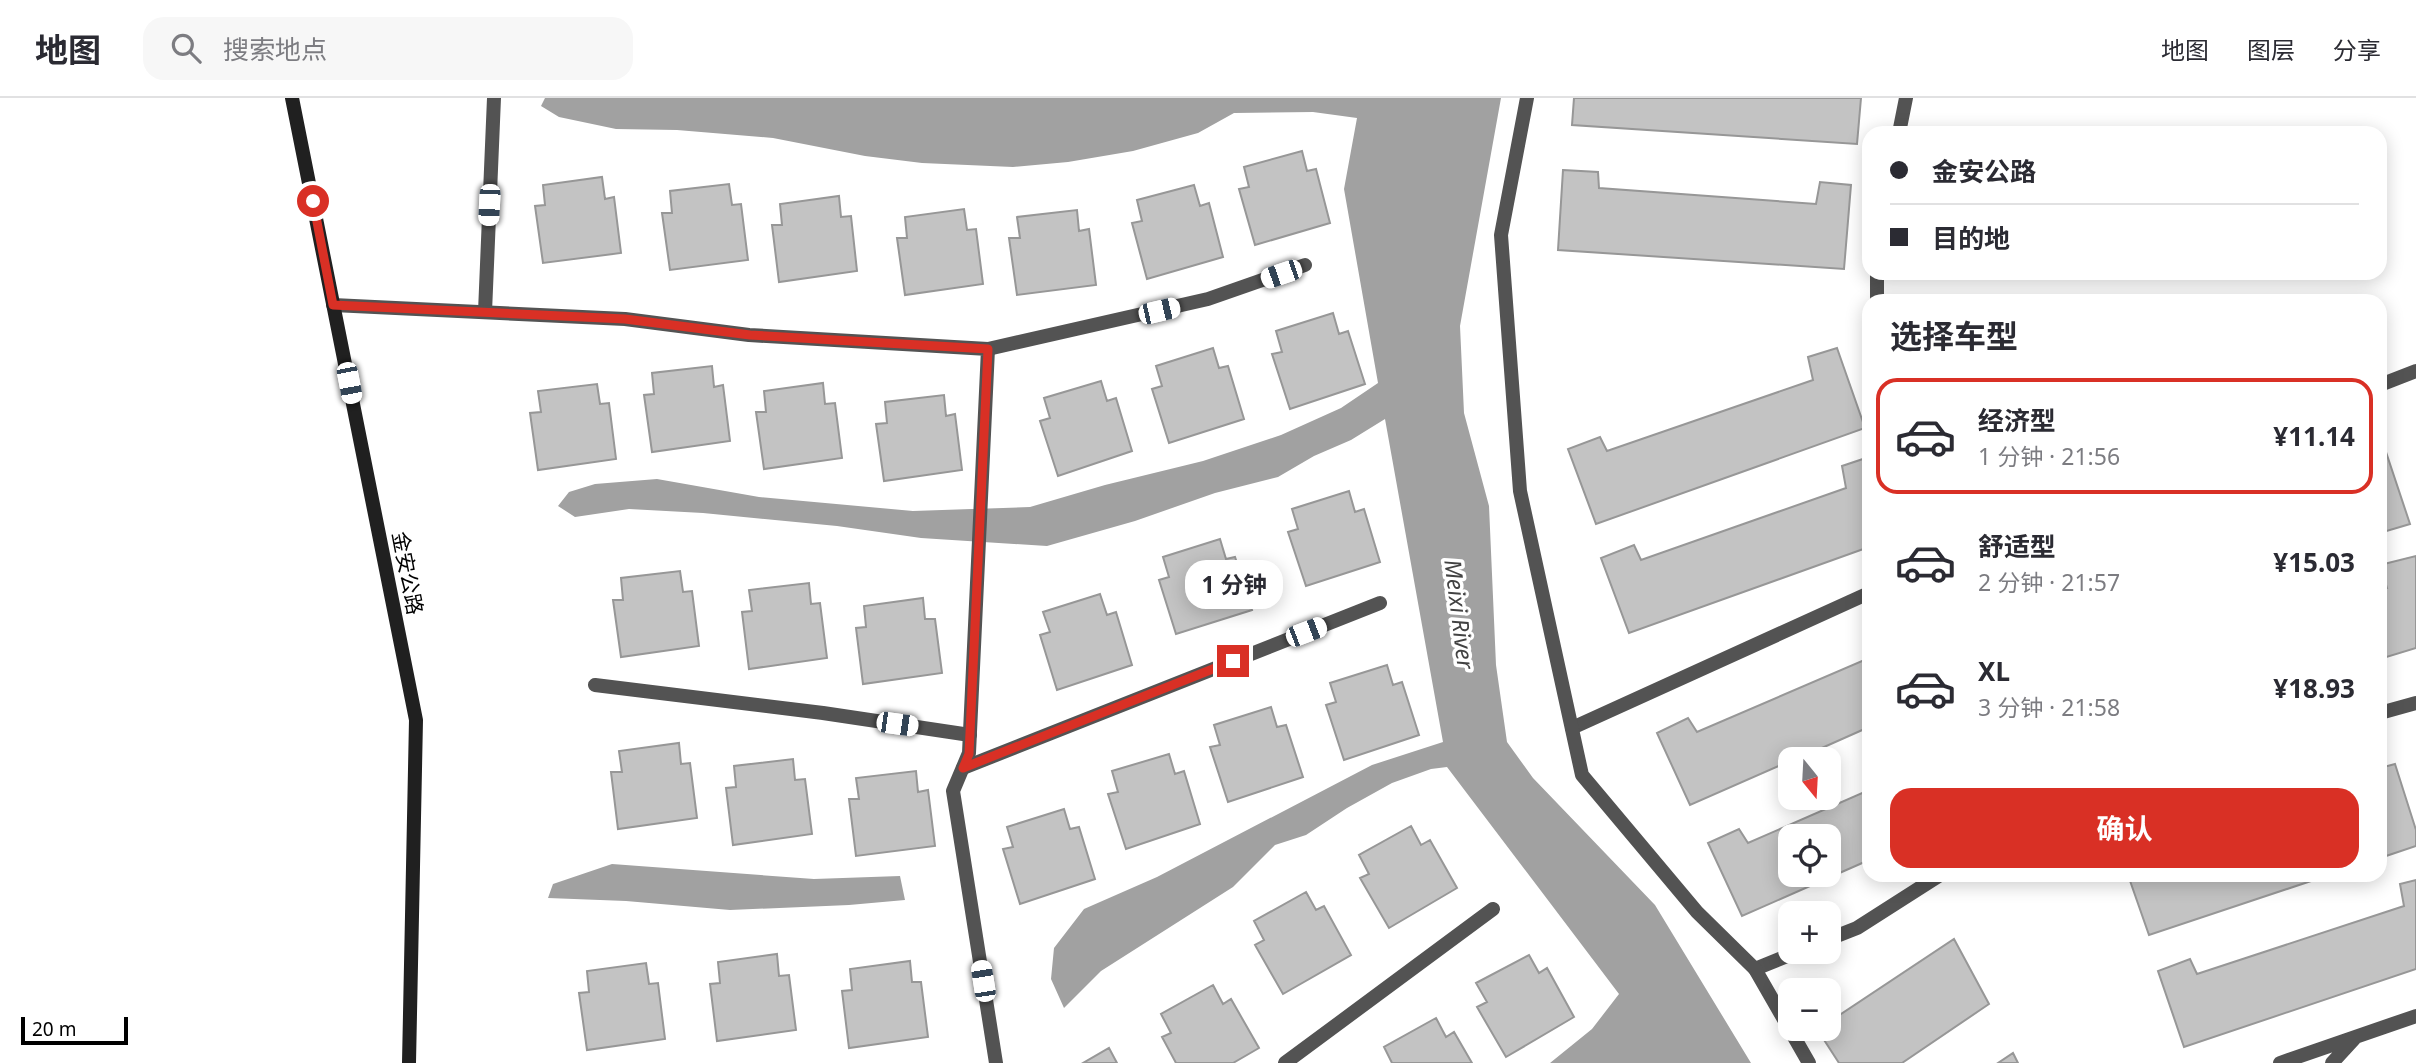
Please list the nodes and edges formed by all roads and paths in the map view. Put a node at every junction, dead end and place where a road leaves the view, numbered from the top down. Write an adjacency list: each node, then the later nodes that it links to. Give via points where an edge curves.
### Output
1 (292, 98): 7 (main road, 金安公路)
2 (494, 98): 8 (street)
3 (1527, 98): 17 (street, via 1501,235 1520,491)
4 (1906, 98): 5 (street)
5 (1900, 126)
6 (1305, 265): 9 (street, via 1208,299)
7 (333, 305): 8 (street); 27 (main road, 金安公路, via 416,720)
8 (485, 312): 9 (street)
9 (988, 349): 18 (street)
10 (2416, 370): 11 (street)
11 (2387, 382)
12 (1862, 596): 17 (street)
13 (1380, 603): 19 (street)
14 (595, 685): 18 (street)
15 (2416, 703): 16 (street)
16 (2387, 711)
17 (1572, 728): 24 (street, via 1582,775 1697,912)
18 (970, 735): 19 (street)
19 (963, 768): 28 (street, via 953,791)
20 (1929, 882): 22 (street)
21 (1493, 909): 29 (street)
22 (1841, 934)
23 (1778, 960): 24 (street)
24 (1755, 969): 30 (street)
25 (2416, 1016): 26 (street)
26 (2358, 1036): 31 (street); 32 (street)
27 (409, 1063)
28 (996, 1063)
29 (1284, 1063)
30 (1809, 1063)
31 (2280, 1063)
32 (2332, 1063)

